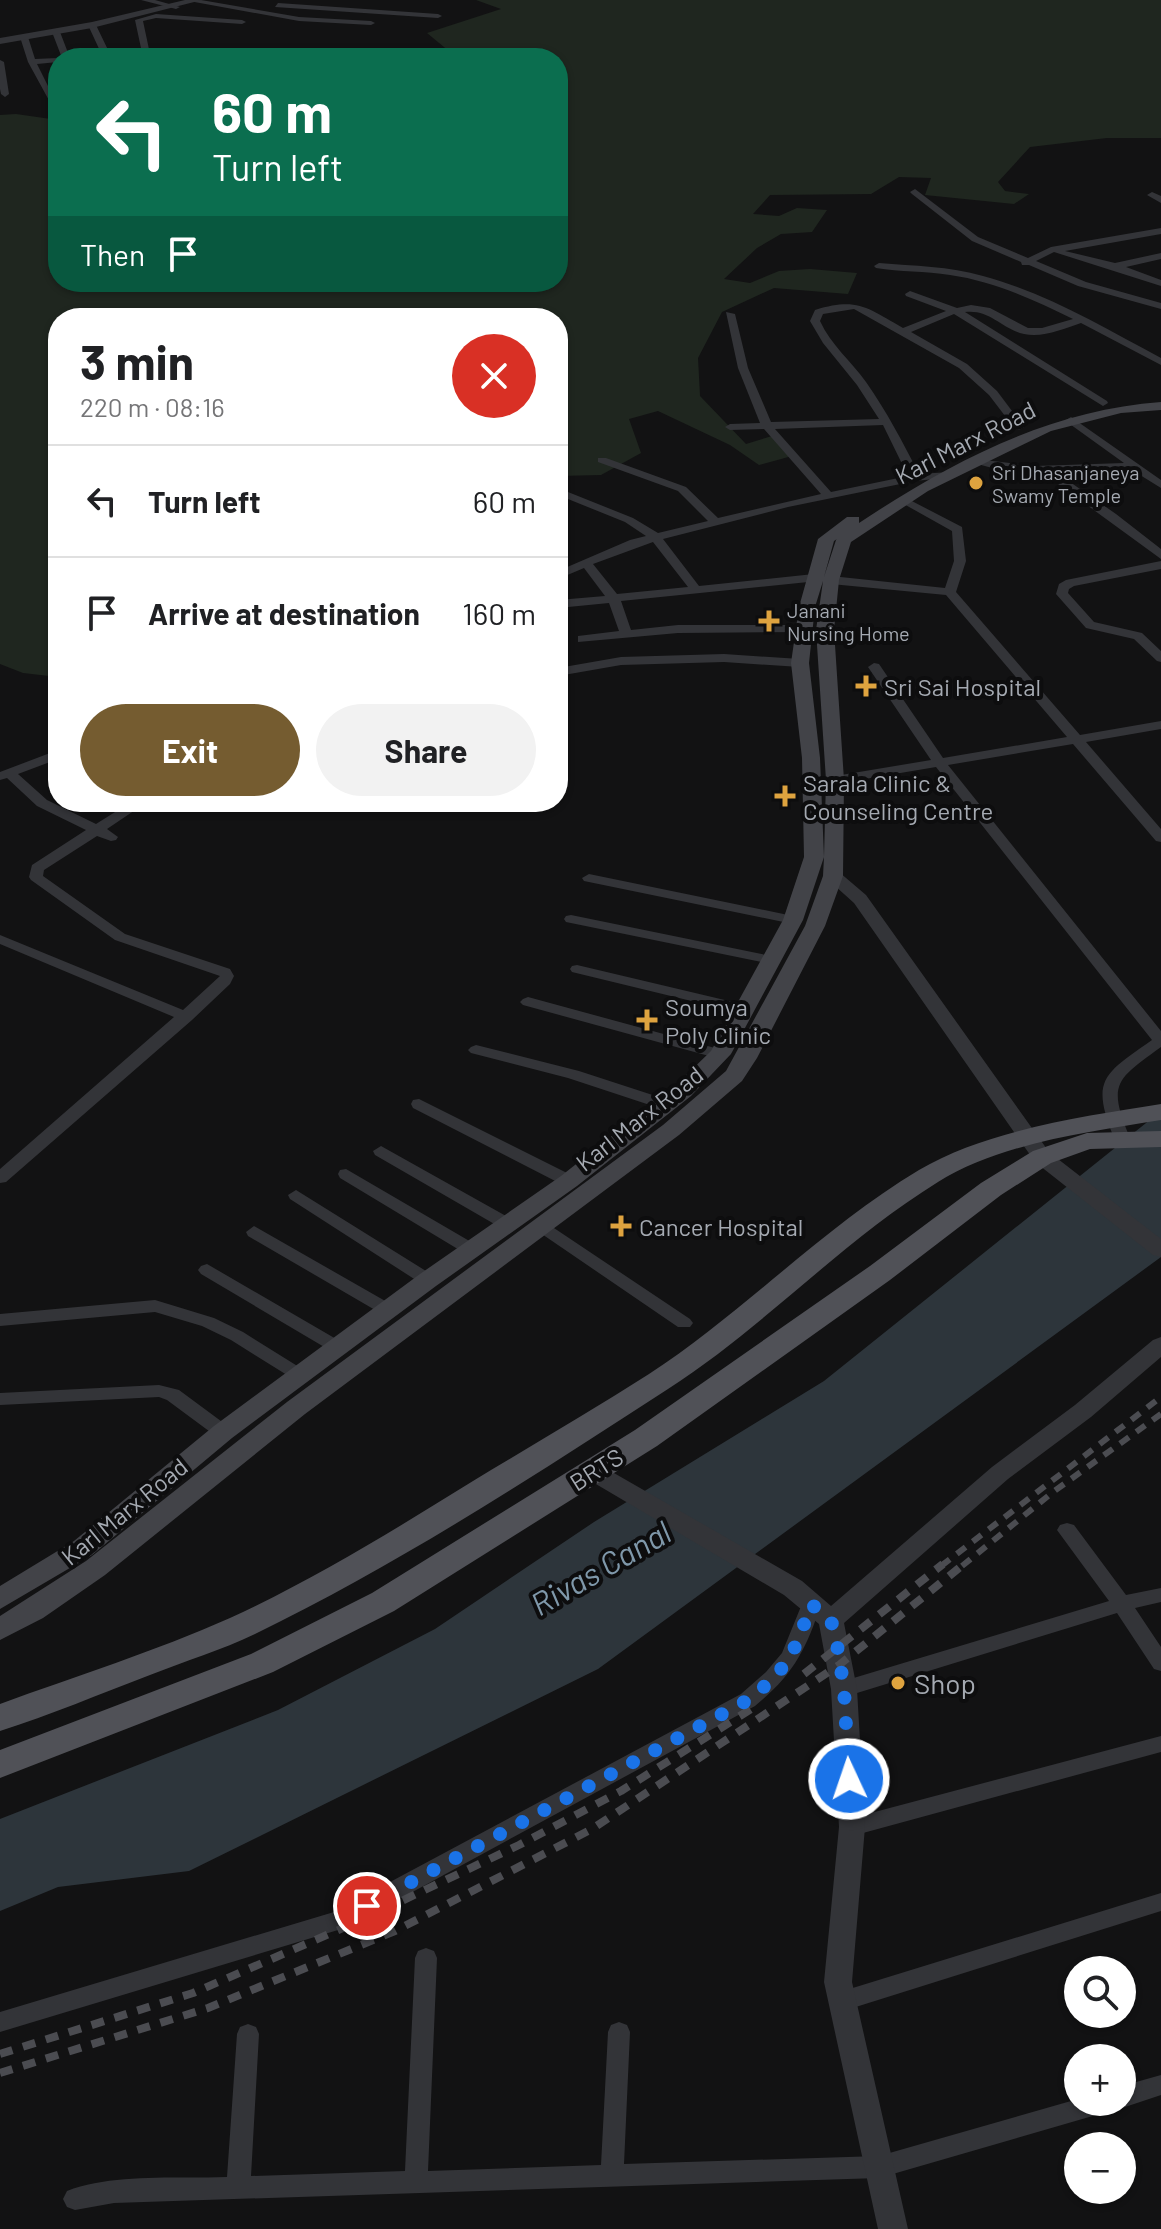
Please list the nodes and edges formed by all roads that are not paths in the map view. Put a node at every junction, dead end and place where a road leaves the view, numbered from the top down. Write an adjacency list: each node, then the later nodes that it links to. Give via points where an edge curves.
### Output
1 (145, 0): 5 (street)
2 (339, 0): 4 (street, via 440,13)
3 (195, 1): 5 (street); 6 (street)
4 (283, 2): 6 (street)
5 (176, 7): 9 (street)
6 (261, 13): 7 (street); 8 (street, via 296,21)
7 (242, 22): 10 (street); 16 (street, via 156,16 139,20)
8 (371, 23)
9 (92, 25): 11 (street); 15 (street)
10 (227, 29)
11 (56, 32): 12 (street); 14 (street)
12 (24, 37): 13 (street); 19 (street)
13 (0, 41)
14 (62, 48)
15 (103, 48)
16 (146, 48)
17 (48, 61): 19 (street)
18 (0, 62): 21 (street)
19 (32, 62): 20 (street)
20 (48, 91)
21 (5, 94)
22 (915, 192): 26 (street, via 975,239)
23 (1161, 231): 24 (street)
24 (1051, 250): 26 (street); 28 (street)
25 (1161, 256): 28 (street)
26 (1025, 263): 31 (street)
27 (879, 266): 34 (street, via 955,273 1008,288)
28 (1114, 266): 29 (street)
29 (1161, 283)
30 (910, 294): 32 (street)
31 (1161, 306)
32 (956, 311): 34 (street, via 982,309 1032,332); 35 (street); 38 (street)
33 (730, 314): 42 (street, via 743,368)
34 (1081, 320): 36 (street)
35 (903, 332): 41 (street, via 856,306 819,312 815,321 828,347); 44 (street, via 971,372)
36 (1161, 362)
37 (1161, 396): 38 (main road, Karl Marx Road)
38 (1103, 403): 44 (main road, Karl Marx Road, via 1055,412)
39 (1161, 406): 40 (main road, Karl Marx Road)
40 (1071, 420): 46 (main road, Karl Marx Road); 47 (street)
41 (888, 422): 42 (street); 49 (street)
42 (767, 426): 43 (street); 52 (street)
43 (730, 427)
44 (1019, 427): 49 (main road, Karl Marx Road)
45 (602, 460): 54 (street, via 682,489)
46 (976, 462): 48 (street); 49 (main road, Karl Marx Road)
47 (1134, 466): 48 (street); 50 (street)
48 (1047, 471): 56 (street)
49 (932, 477): 52 (street); 53 (main road, Karl Marx Road); 60 (main road, Karl Marx Road, via 872,506 826,539)
50 (1161, 485)
51 (568, 495): 55 (street, via 629,520)
52 (829, 496): 54 (street)
53 (906, 501): 60 (main road, Karl Marx Road, via 844,540); 62 (street, via 958,529 960,561)
54 (717, 523): 55 (street)
55 (655, 537): 57 (street); 61 (street)
56 (1161, 555)
57 (586, 563): 59 (street); 63 (street)
58 (1161, 565): 68 (street, via 1070,583 1062,594 1090,625 1138,636)
59 (568, 571)
60 (822, 579): 61 (street); 62 (street); 65 (main road, Karl Marx Road); 77 (main road, Karl Marx Road)
61 (696, 590): 63 (street)
62 (950, 592): 73 (street)
63 (613, 597): 64 (street); 66 (street)
64 (568, 603)
65 (804, 629): 66 (street, via 678,629); 69 (main road, Karl Marx Road)
66 (626, 635): 67 (street)
67 (582, 639)
68 (1161, 658)
69 (800, 663): 71 (street, via 724,658 636,661); 87 (main road, Karl Marx Road, via 811,758 814,857)
70 (874, 667): 75 (street)
71 (568, 671)
72 (1161, 725): 73 (street)
73 (1077, 738): 75 (street); 83 (street)
74 (48, 758): 76 (street)
75 (939, 762): 77 (street); 94 (street)
76 (5, 775): 78 (street)
77 (835, 780): 84 (main road, Karl Marx Road)
78 (48, 806)
79 (60, 812): 81 (street)
80 (123, 812): 81 (street)
81 (94, 829): 82 (street); 93 (street, via 37,868 36,877 120,937 225,972 225,981)
82 (111, 837)
83 (1161, 838)
84 (833, 876): 102 (street, via 860,899); 108 (main road, Karl Marx Road, via 815,926 734,1076)
85 (589, 878): 87 (street)
86 (571, 919): 89 (street)
87 (793, 920): 89 (main road, Karl Marx Road)
88 (0, 939): 93 (street)
89 (771, 960): 92 (main road, Karl Marx Road)
90 (577, 969): 92 (street)
91 (528, 1002): 96 (street)
92 (745, 1009): 96 (main road, Karl Marx Road)
93 (187, 1017): 104 (street)
94 (1161, 1040): 100 (street, via 1117,1074 1106,1093)
95 (476, 1050): 98 (street, via 573,1074)
96 (720, 1054): 98 (main road, Karl Marx Road)
97 (419, 1104): 105 (street)
98 (665, 1105): 105 (main road, Karl Marx Road)
99 (1160, 1121): 100 (main road, BRTS)
100 (1118, 1129): 102 (main road, BRTS)
101 (381, 1151): 107 (street)
102 (1044, 1156): 111 (street); 122 (main road, BRTS, via 991,1189 696,1405); 131 (main road, BRTS, via 967,1158 914,1184 661,1380 353,1570 240,1627)
103 (346, 1174): 110 (street)
104 (0, 1178)
105 (569, 1181): 107 (main road, Karl Marx Road)
106 (296, 1195): 113 (street)
107 (509, 1225): 110 (main road, Karl Marx Road)
108 (542, 1226): 116 (street); 128 (main road, Karl Marx Road, via 243,1448 93,1571 45,1606)
109 (254, 1232): 114 (street)
110 (472, 1250): 113 (main road, Karl Marx Road)
111 (1161, 1250)
112 (207, 1270): 118 (street)
113 (428, 1280): 114 (main road, Karl Marx Road)
114 (388, 1310): 118 (main road, Karl Marx Road)
115 (0, 1320): 119 (street, via 155,1306 208,1322)
116 (684, 1323)
117 (1161, 1345): 126 (street, via 1000,1473)
118 (337, 1347): 119 (main road, Karl Marx Road)
119 (301, 1376): 121 (main road, Karl Marx Road)
120 (0, 1399): 121 (street, via 159,1391 173,1395)
121 (223, 1432): 125 (main road, Karl Marx Road, via 83,1548)
122 (592, 1471): 126 (street); 133 (main road, BRTS, via 324,1634)
123 (1067, 1530): 127 (street)
124 (1161, 1595): 127 (street)
125 (0, 1599)
126 (812, 1604): 130 (street); 138 (street, via 794,1655 748,1700 340,1920)
127 (1122, 1604): 129 (street); 130 (street)
128 (0, 1629)
129 (1161, 1663)
130 (844, 1689): 134 (street)
131 (0, 1718)
132 (1161, 1744): 134 (street)
133 (0, 1764)
134 (852, 1827): 137 (street, via 838,1982)
135 (1161, 1902): 137 (street)
136 (426, 1958): 146 (street)
137 (843, 2001): 144 (street)
138 (0, 2022)
139 (619, 2032): 145 (street)
140 (248, 2034): 147 (street)
141 (1161, 2085): 142 (street)
142 (1136, 2093)
143 (1064, 2113): 144 (street)
144 (879, 2167): 145 (street); 149 (street)
145 (612, 2174): 146 (street)
146 (416, 2181): 147 (street)
147 (238, 2187): 148 (street, via 114,2192)
148 (75, 2199)
149 (893, 2229)

